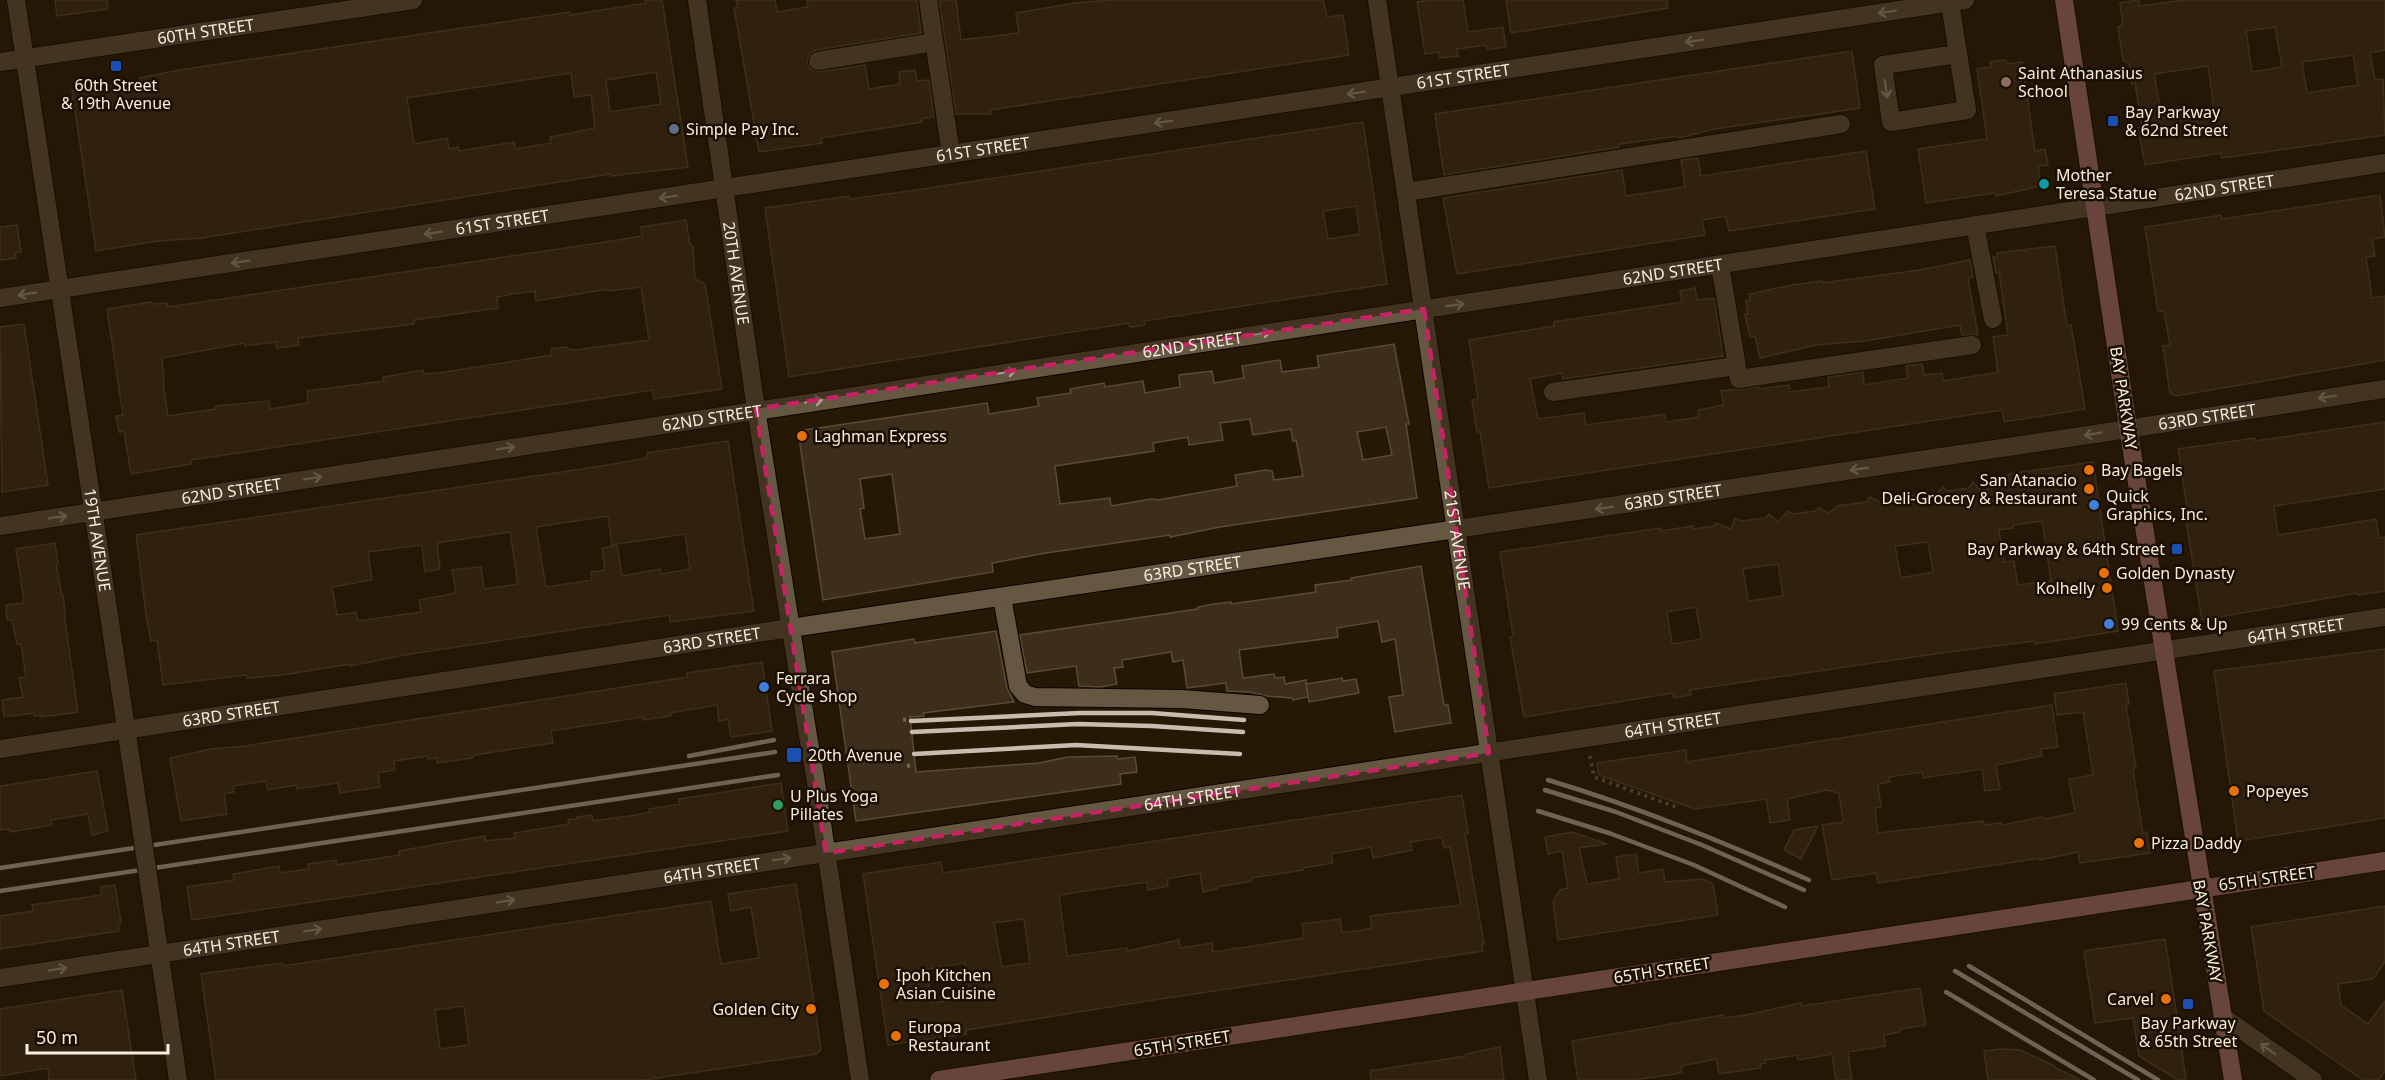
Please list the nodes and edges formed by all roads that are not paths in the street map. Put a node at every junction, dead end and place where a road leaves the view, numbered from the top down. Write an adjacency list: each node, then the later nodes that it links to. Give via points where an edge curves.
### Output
1 (16, 0): 10 (street, 19TH AVENUE)
2 (413, 0): 10 (street, 60TH STREET)
3 (697, 0): 17 (street, 20TH AVENUE)
4 (928, 0): 8 (street)
5 (1377, 0): 13 (street, 21ST AVENUE)
6 (2064, 0): 19 (main road, BAY PARKWAY)
7 (1958, 1): 9 (street); 13 (street, 61ST STREET, one-way to 13)
8 (934, 42): 11 (street); 15 (street)
9 (1958, 54): 9 (street, one-way to 9, via 1883,64 1891,122 1968,110)
10 (25, 58): 12 (street, 60TH STREET); 22 (street, 19TH AVENUE)
11 (818, 61)
12 (0, 62)
13 (1391, 87): 15 (street, 61ST STREET, one-way to 15); 18 (street, 21ST AVENUE)
14 (1841, 124): 18 (street)
15 (951, 154): 17 (street, 61ST STREET)
16 (2385, 162): 19 (street, 62ND STREET)
17 (725, 188): 22 (street, 61ST STREET, one-way to 22); 30 (street, 20TH AVENUE)
18 (1406, 192): 24 (street, 21ST AVENUE)
19 (2096, 206): 20 (street, 62ND STREET); 31 (main road, BAY PARKWAY)
20 (1975, 225): 21 (street, 62ND STREET); 25 (street)
21 (1720, 266): 24 (street, 62ND STREET, one-way to 21); 27 (street)
22 (60, 289): 23 (street, 61ST STREET, one-way to 23); 32 (street, 19TH AVENUE)
23 (0, 298)
24 (1424, 309): 30 (street, 62ND STREET, one-way to 24); 34 (street, 21ST AVENUE)
25 (1993, 319)
26 (1972, 345): 27 (street, via 1739,379)
27 (1736, 366): 29 (street)
28 (2385, 388): 31 (street, 63RD STREET, one-way to 31)
29 (1553, 392)
30 (756, 409): 32 (street, 62ND STREET, one-way to 30); 37 (street, 20TH AVENUE)
31 (2128, 427): 34 (street, 63RD STREET, one-way to 34); 38 (main road, BAY PARKWAY)
32 (94, 512): 33 (street, 62ND STREET, one-way to 32); 40 (street, 19TH AVENUE)
33 (0, 526)
34 (1455, 530): 35 (street, 63RD STREET); 42 (street, 21ST AVENUE)
35 (1002, 597): 37 (street, 63RD STREET); 39 (street, via 1018,686 1024,694)
36 (2385, 616): 38 (street, 64TH STREET)
37 (791, 628): 40 (street, 63RD STREET); 43 (street, 20TH AVENUE, bridge)
38 (2165, 650): 42 (street, 64TH STREET); 45 (main road, BAY PARKWAY)
39 (1260, 705)
40 (127, 729): 41 (street, 63RD STREET); 46 (street, 19TH AVENUE, bridge)
41 (0, 749)
42 (1489, 753): 43 (street, 64TH STREET); 48 (street, 21ST AVENUE)
43 (826, 853): 46 (street, 64TH STREET, one-way to 43); 51 (street, 20TH AVENUE)
44 (2385, 861): 45 (main road, 65TH STREET)
45 (2200, 888): 48 (main road, 65TH STREET); 49 (main road, BAY PARKWAY)
46 (160, 953): 47 (street, 64TH STREET, one-way to 46); 50 (street, 19TH AVENUE)
47 (0, 978)
48 (1524, 991): 52 (main road, 65TH STREET); 53 (street, 21ST AVENUE)
49 (2223, 1017): 54 (main road, BAY PARKWAY); 55 (street, one-way to 49)
50 (178, 1080)
51 (860, 1080)
52 (939, 1080)
53 (1538, 1080)
54 (2233, 1080)
55 (2313, 1080)

